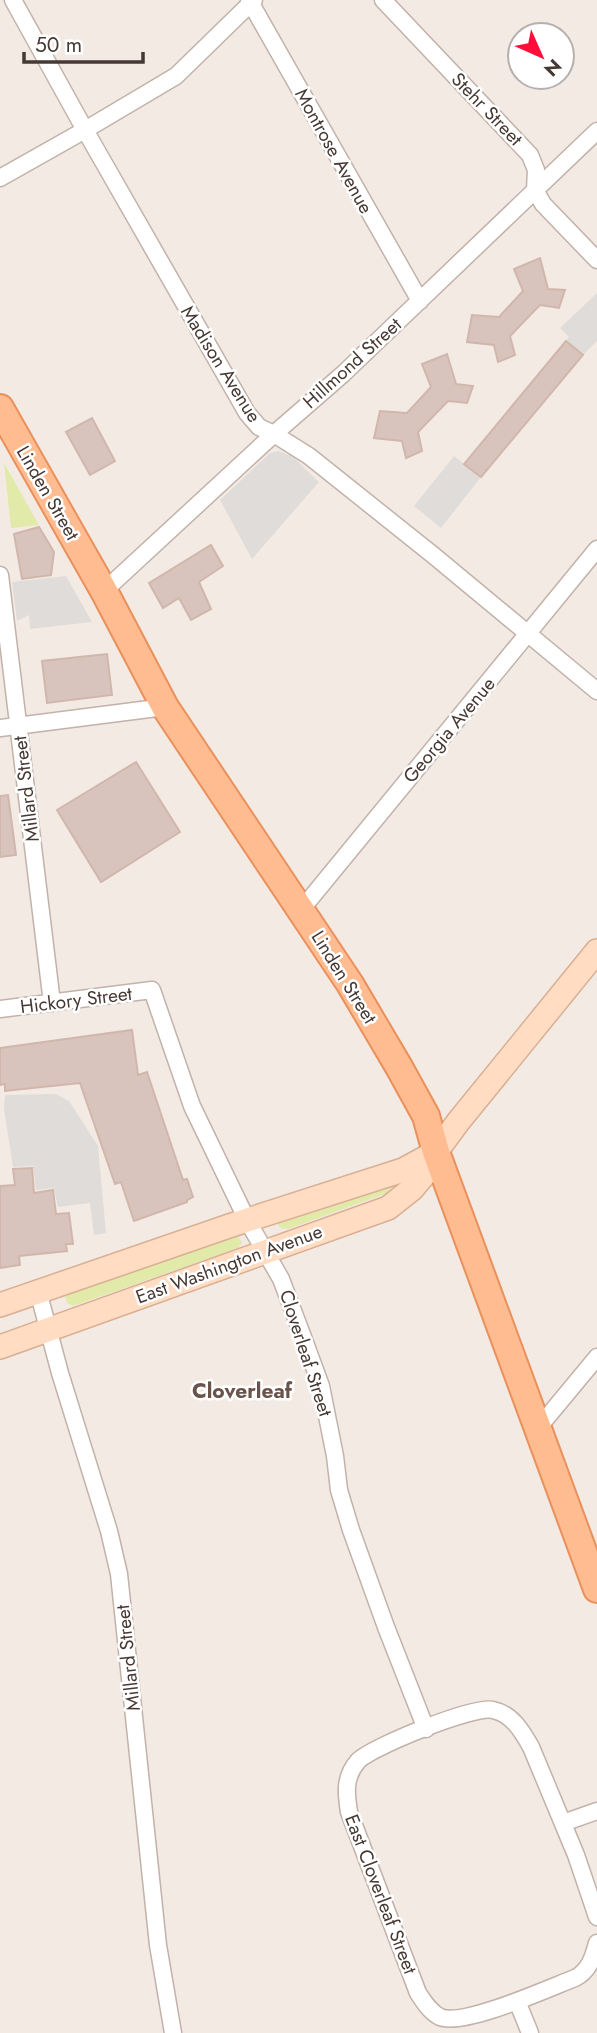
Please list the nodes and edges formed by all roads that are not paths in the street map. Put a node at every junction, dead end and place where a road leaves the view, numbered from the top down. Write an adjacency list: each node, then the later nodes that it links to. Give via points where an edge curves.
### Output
1 (13, 0): 4 (street, Madison Avenue)
2 (383, 0): 7 (street, Stehr Street, via 530,155 536,170)
3 (252, 1): 4 (street, via 176,76); 9 (street, Montrose Avenue)
4 (85, 130): 6 (street); 11 (street, Madison Avenue, via 247,412 259,427)
5 (597, 131): 7 (street, Hillmond Street)
6 (0, 178)
7 (535, 190): 8 (street, Stehr Street); 9 (street, Hillmond Street)
8 (597, 260)
9 (419, 301): 11 (street, Hillmond Street)
10 (0, 408): 14 (main road, Linden Street)
11 (275, 434): 14 (street, Hillmond Street); 15 (street, Madison Avenue, via 320,465)
12 (597, 549): 15 (street, Georgia Avenue)
13 (0, 575): 18 (street, Millard Street)
14 (104, 591): 17 (main road, Linden Street)
15 (528, 634): 16 (street, Madison Avenue); 20 (street, Georgia Avenue)
16 (597, 691)
17 (165, 708): 18 (street); 20 (main road, Linden Street)
18 (18, 726): 19 (street); 23 (street, Millard Street)
19 (0, 728)
20 (300, 910): 25 (main road, Linden Street, via 399,1067 426,1116)
21 (594, 961): 25 (street, East Washington Avenue)
22 (152, 990): 23 (street, Hickory Street); 26 (street, Cloverleaf Street, via 192,1107)
23 (52, 1003): 24 (street, Hickory Street)
24 (0, 1009)
25 (436, 1152): 26 (street, East Washington Avenue, via 402,1170); 27 (street, East Washington Avenue, via 418,1183 388,1208); 33 (main road, Linden Street)
26 (247, 1220): 27 (street, Cloverleaf Street); 28 (street, East Washington Avenue)
27 (264, 1252): 30 (street, East Washington Avenue); 35 (street, Cloverleaf Street, via 281,1279 321,1386 339,1490 351,1530)
28 (38, 1291): 29 (street, East Washington Avenue); 30 (street, Millard Street)
29 (0, 1305)
30 (48, 1329): 31 (street, East Washington Avenue); 41 (street, Millard Street, via 119,1574 158,1945)
31 (0, 1347)
32 (597, 1357): 33 (street)
33 (538, 1427): 34 (main road, Linden Street)
34 (597, 1589)
35 (426, 1729): 37 (street, via 481,1709 509,1717 531,1746); 40 (street, East Cloverleaf Street, via 359,1760 347,1780 349,1812 418,1993 430,2010 440,2017 460,2019)
36 (597, 1811): 37 (street)
37 (563, 1823): 38 (street)
38 (597, 1917)
39 (597, 1943): 40 (street, via 584,1973)
40 (517, 2001): 42 (street)
41 (173, 2033)
42 (530, 2033)

